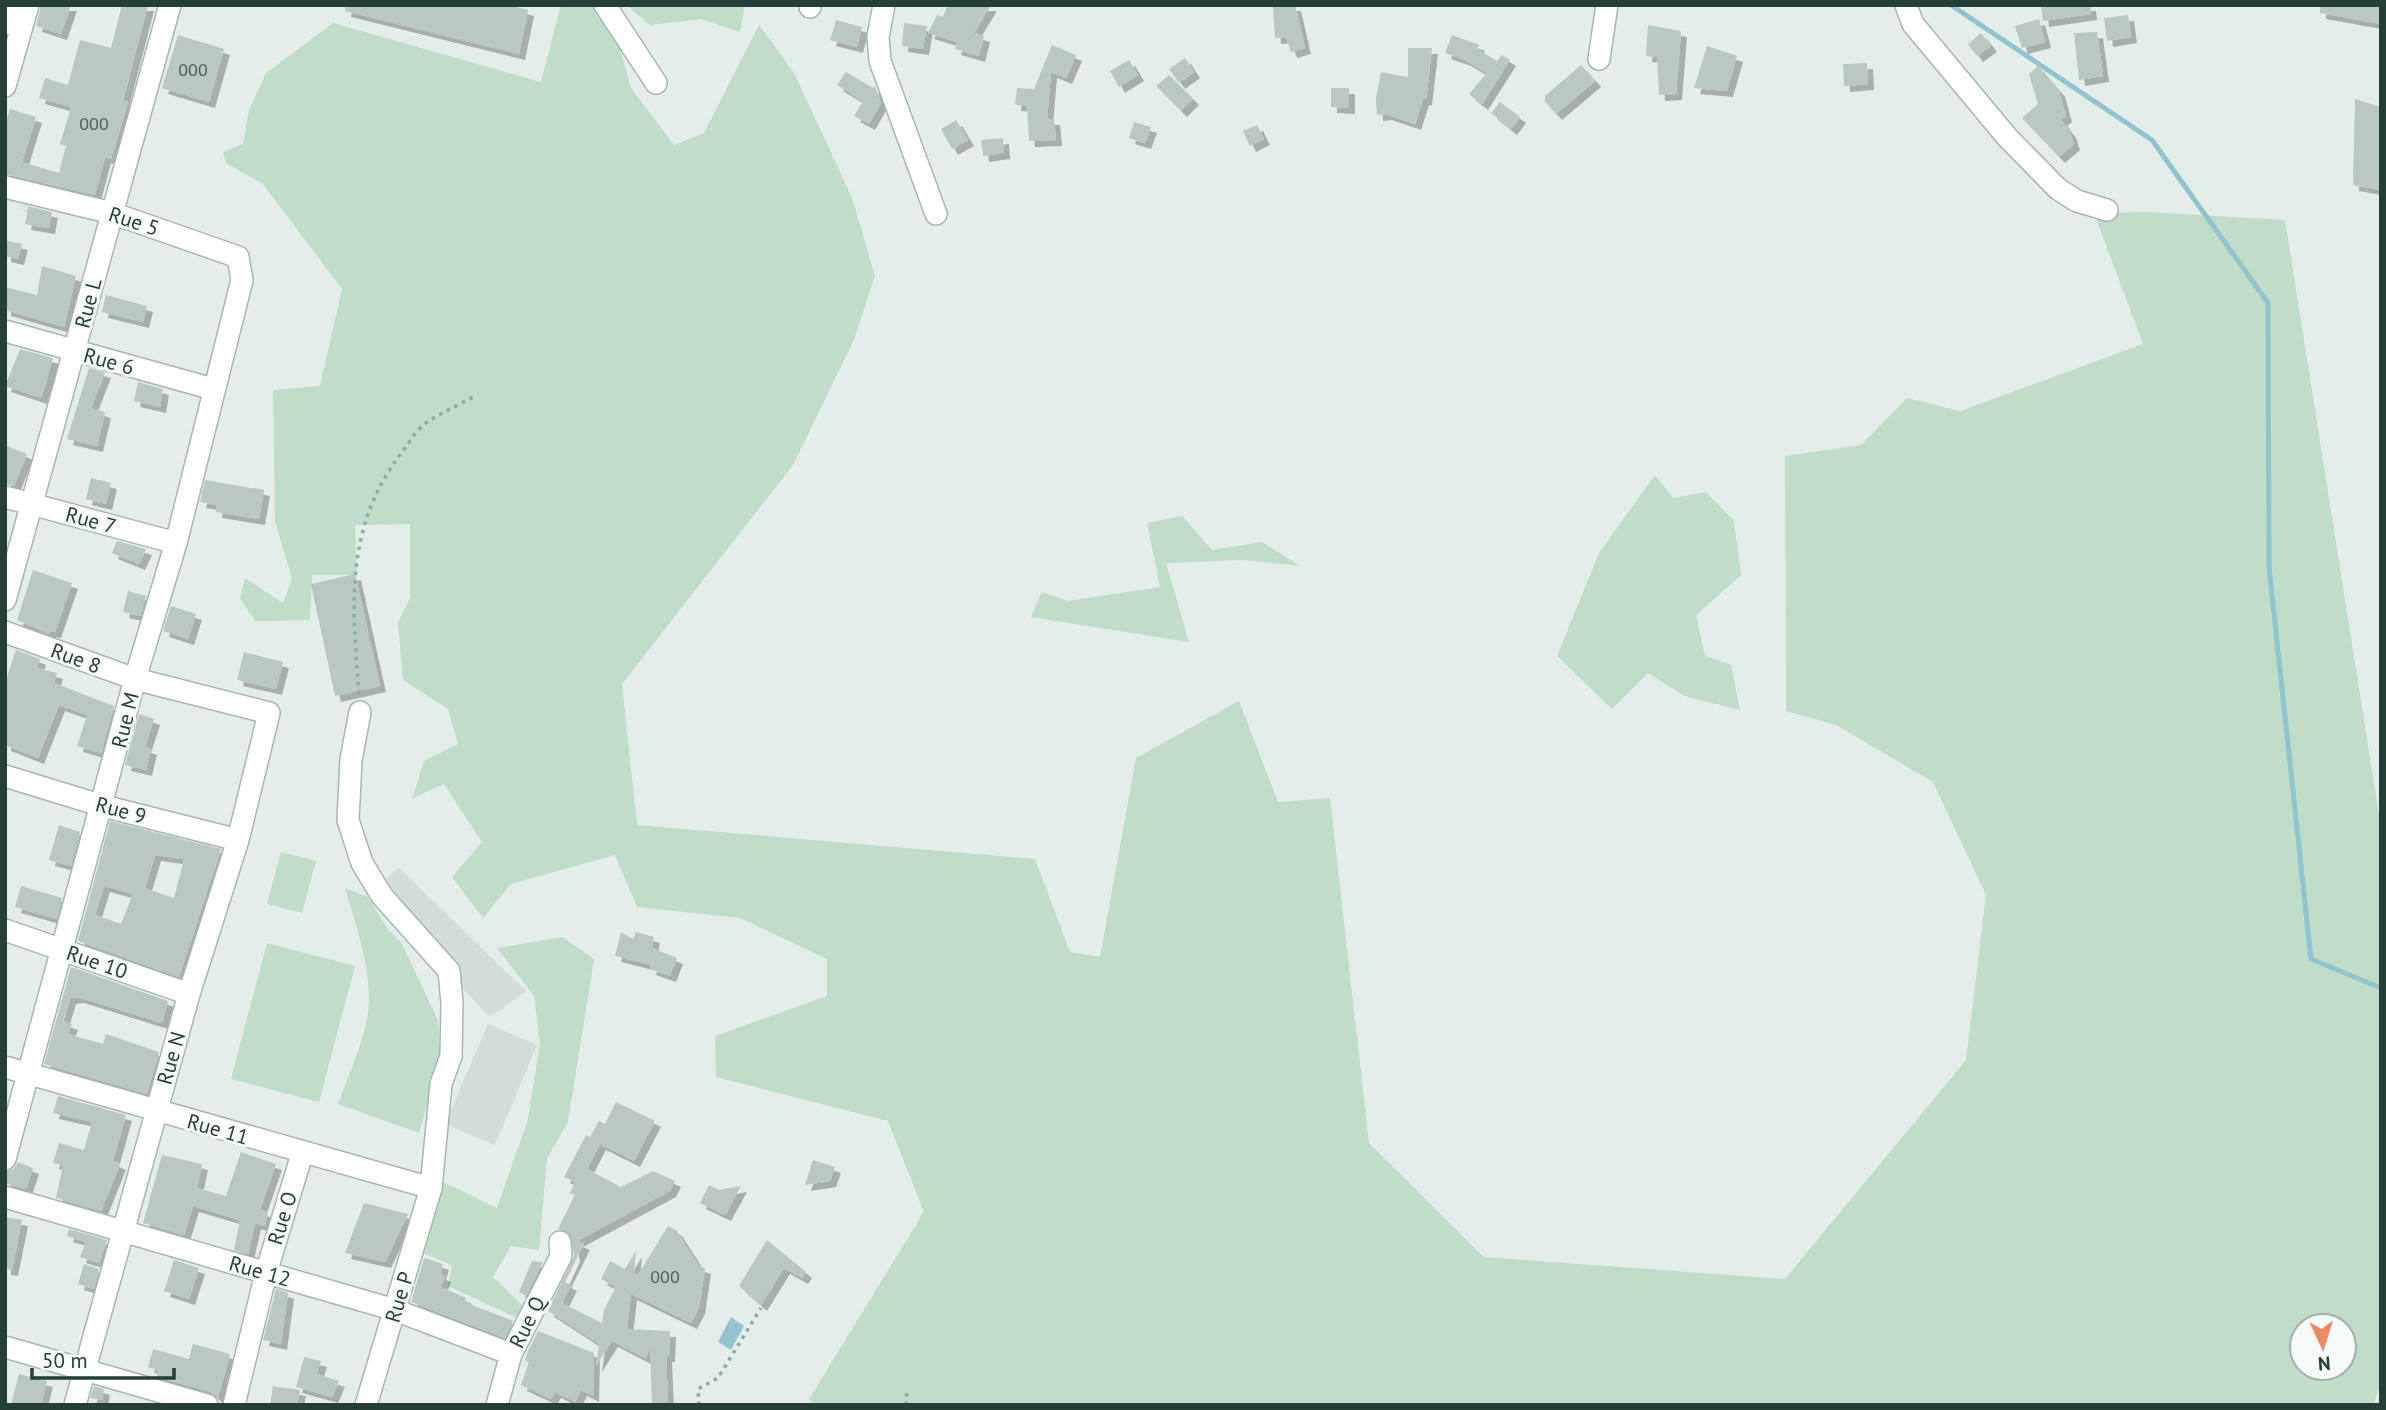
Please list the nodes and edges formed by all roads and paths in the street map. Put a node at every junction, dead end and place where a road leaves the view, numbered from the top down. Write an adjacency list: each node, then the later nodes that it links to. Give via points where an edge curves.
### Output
1 (10, 5): 8 (street)
2 (29, 5): 11 (street)
3 (170, 5): 14 (street, Rue L)
4 (605, 5): 10 (street)
5 (884, 5): 15 (street, via 878,37 880,61)
6 (1607, 5): 9 (street)
7 (1906, 5): 13 (street, via 1913,24 2041,172 2077,201)
8 (5, 24)
9 (1600, 60)
10 (656, 83)
11 (5, 86)
12 (5, 187): 14 (street, Rue 5)
13 (2107, 210)
14 (112, 213): 16 (street, Rue 5, via 239,257); 18 (street, Rue L)
15 (936, 214)
16 (242, 280): 19 (street, Rue M)
17 (5, 331): 18 (street, Rue 6)
18 (75, 351): 19 (street, Rue 6); 22 (street, Rue L)
19 (213, 389): 23 (street, Rue M)
20 (473, 397): 27 (path, via 423,425 370,503 355,573 353,615)
21 (5, 497): 22 (street, Rue 7)
22 (32, 504): 23 (street, Rue 7); 24 (street, Rue L)
23 (176, 542): 26 (street, Rue M)
24 (5, 600)
25 (5, 632): 26 (street, Rue 8)
26 (135, 679): 28 (street, Rue 8); 30 (street, Rue M)
27 (360, 712): 40 (street, Rue P, via 351,760 348,820 362,863 382,896 449,971 451,1056 441,1084)
28 (269, 713): 31 (street, Rue N)
29 (5, 776): 30 (street, Rue 9)
30 (103, 806): 31 (street, Rue 9); 33 (street, Rue M)
31 (238, 839): 34 (street, Rue N)
32 (5, 930): 33 (street, Rue 10)
33 (60, 950): 34 (street, Rue 10); 36 (street, Rue M)
34 (189, 994): 37 (street, Rue N)
35 (5, 1067): 36 (street, Rue 11)
36 (27, 1074): 37 (street, Rue 11); 39 (street, Rue M)
37 (156, 1111): 38 (street, Rue 11); 42 (street, Rue N)
38 (302, 1154): 40 (street, Rue 11); 44 (street, Rue O)
39 (5, 1160)
40 (431, 1188): 46 (street, Rue P)
41 (5, 1197): 42 (street, Rue 12)
42 (125, 1232): 44 (street, Rue 12); 49 (street, Rue N)
43 (560, 1242): 48 (street, Rue Q, via 561,1256)
44 (265, 1273): 46 (street, Rue 12); 53 (street, Rue O)
45 (761, 1308): 56 (path, via 718,1378 698,1390)
46 (395, 1310): 48 (street, Rue 12); 54 (street, Rue P)
47 (5, 1347): 49 (street)
48 (511, 1354): 55 (street, Rue Q)
49 (85, 1370): 51 (street, Rue N); 52 (street)
50 (907, 1389): 57 (path)
51 (75, 1405)
52 (207, 1405)
53 (234, 1405)
54 (366, 1405)
55 (497, 1405)
56 (699, 1405)
57 (906, 1405)

